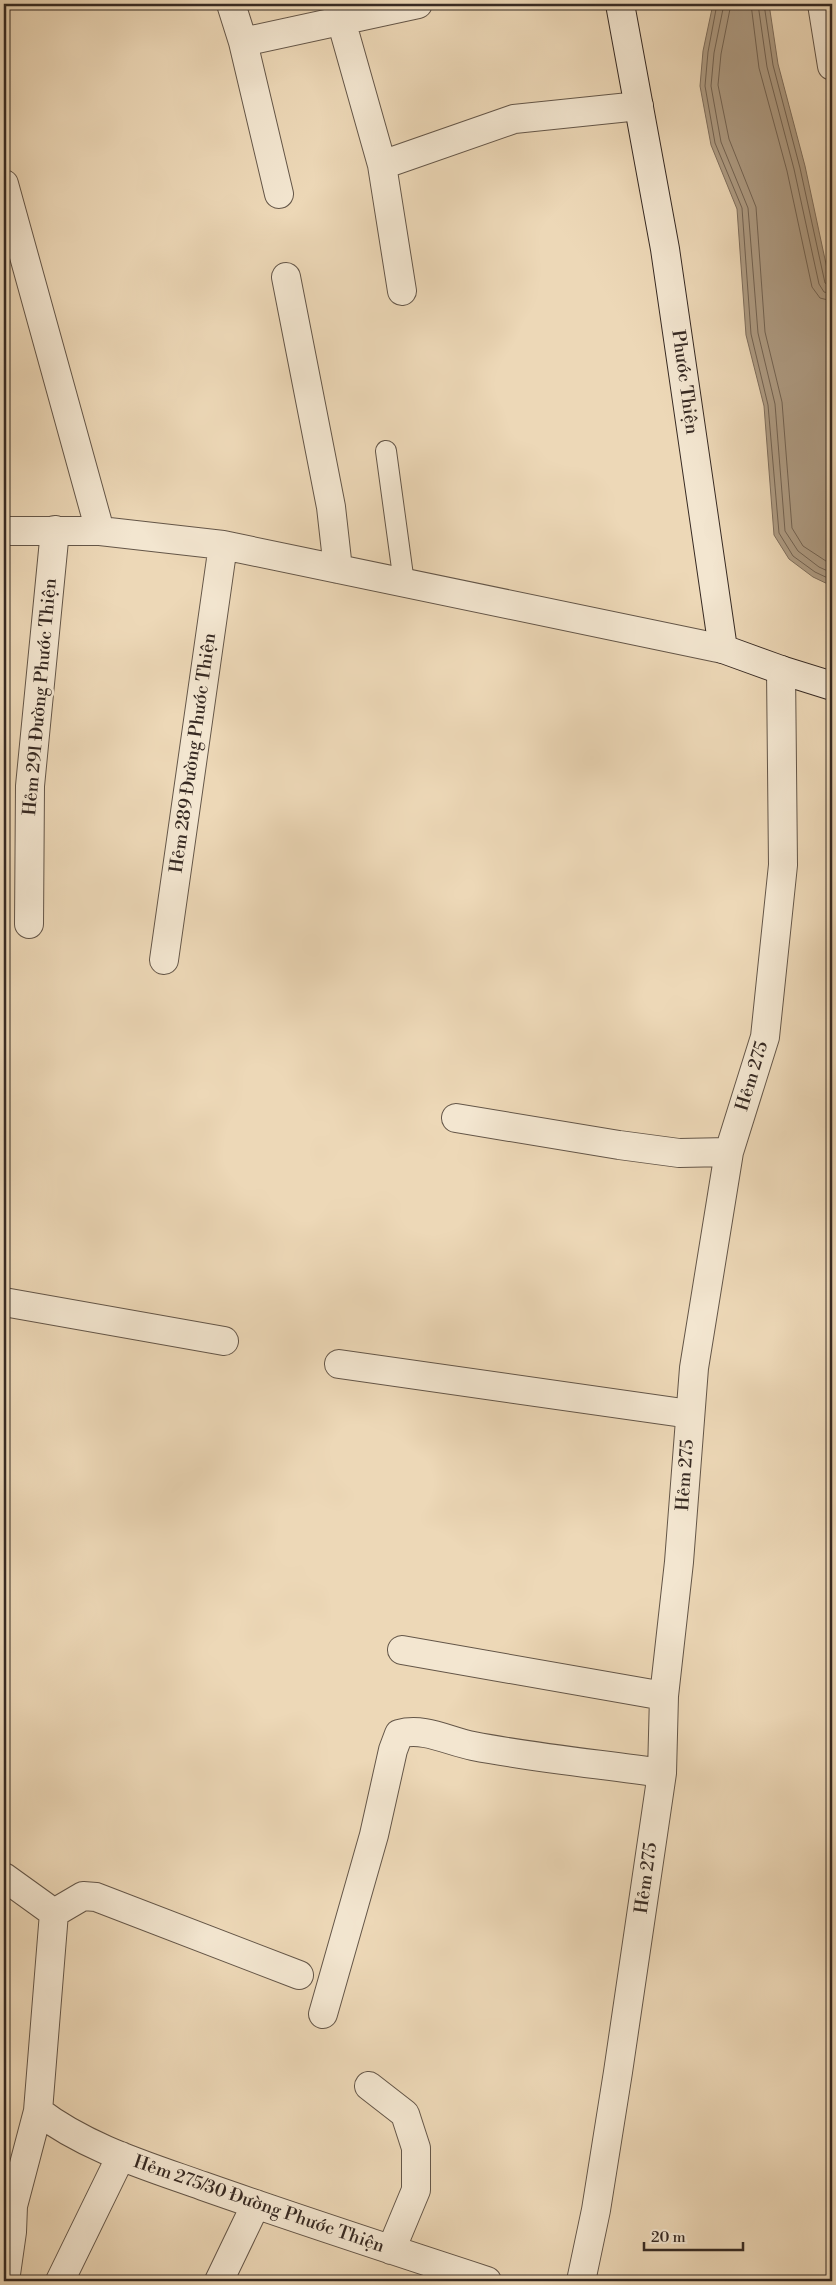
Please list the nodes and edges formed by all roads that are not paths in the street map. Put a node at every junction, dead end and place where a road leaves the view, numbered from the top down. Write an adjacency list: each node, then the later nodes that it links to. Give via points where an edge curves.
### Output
1 (231, 4): 6 (street)
2 (418, 4): 5 (street)
3 (620, 4): 8 (street, Phước Thiện)
4 (822, 4): 7 (street)
5 (341, 20): 6 (street); 9 (street)
6 (242, 42): 11 (street)
7 (832, 66)
8 (639, 106): 9 (street, via 514,119); 21 (street, Phước Thiện, via 665,249)
9 (382, 165): 13 (street)
10 (4, 184): 17 (street)
11 (279, 194)
12 (286, 277): 19 (street, via 330,507)
13 (402, 291)
14 (386, 451): 20 (lane)
15 (55, 530): 16 (street); 17 (street); 24 (street, Hẻm 291 Đường Phước Thiện, via 30,786)
16 (4, 531)
17 (100, 531): 18 (street)
18 (222, 545): 19 (street); 25 (street, Hẻm 289 Đường Phước Thiện)
19 (338, 569): 20 (street)
20 (404, 583): 21 (street)
21 (723, 649): 22 (street)
22 (781, 670): 23 (street); 27 (street, Hẻm 275, via 782,864 765,1037)
23 (832, 686)
24 (30, 924)
25 (164, 960)
26 (456, 1118): 27 (street, via 680,1153)
27 (729, 1152): 31 (street, Hẻm 275, via 694,1368)
28 (4, 1302): 29 (street)
29 (224, 1340)
30 (339, 1364): 31 (street)
31 (690, 1414): 33 (street, Hẻm 275, via 679,1562)
32 (402, 1650): 33 (street)
33 (664, 1696): 34 (street, Hẻm 275)
34 (662, 1773): 38 (street, via 472,1746 424,1732 399,1734); 48 (street, Hẻm 275, via 596,2210)
35 (4, 1877): 36 (street)
36 (54, 1913): 37 (street, via 83,1896 96,1897); 40 (street)
37 (300, 1975)
38 (323, 2014)
39 (369, 2086): 43 (street, via 405,2114 416,2148 416,2190)
40 (38, 2112): 41 (street, Hẻm 275/30 Đường Phước Thiện, via 55,2124); 44 (street, via 13,2206)
41 (121, 2156): 42 (street, Hẻm 275/30 Đường Phước Thiện); 45 (street)
42 (256, 2204): 43 (street, Hẻm 275/30 Đường Phước Thiện); 46 (street)
43 (391, 2250): 47 (street, Hẻm 275/30 Đường Phước Thiện)
44 (5, 2281)
45 (60, 2281)
46 (219, 2281)
47 (487, 2281)
48 (581, 2281)

